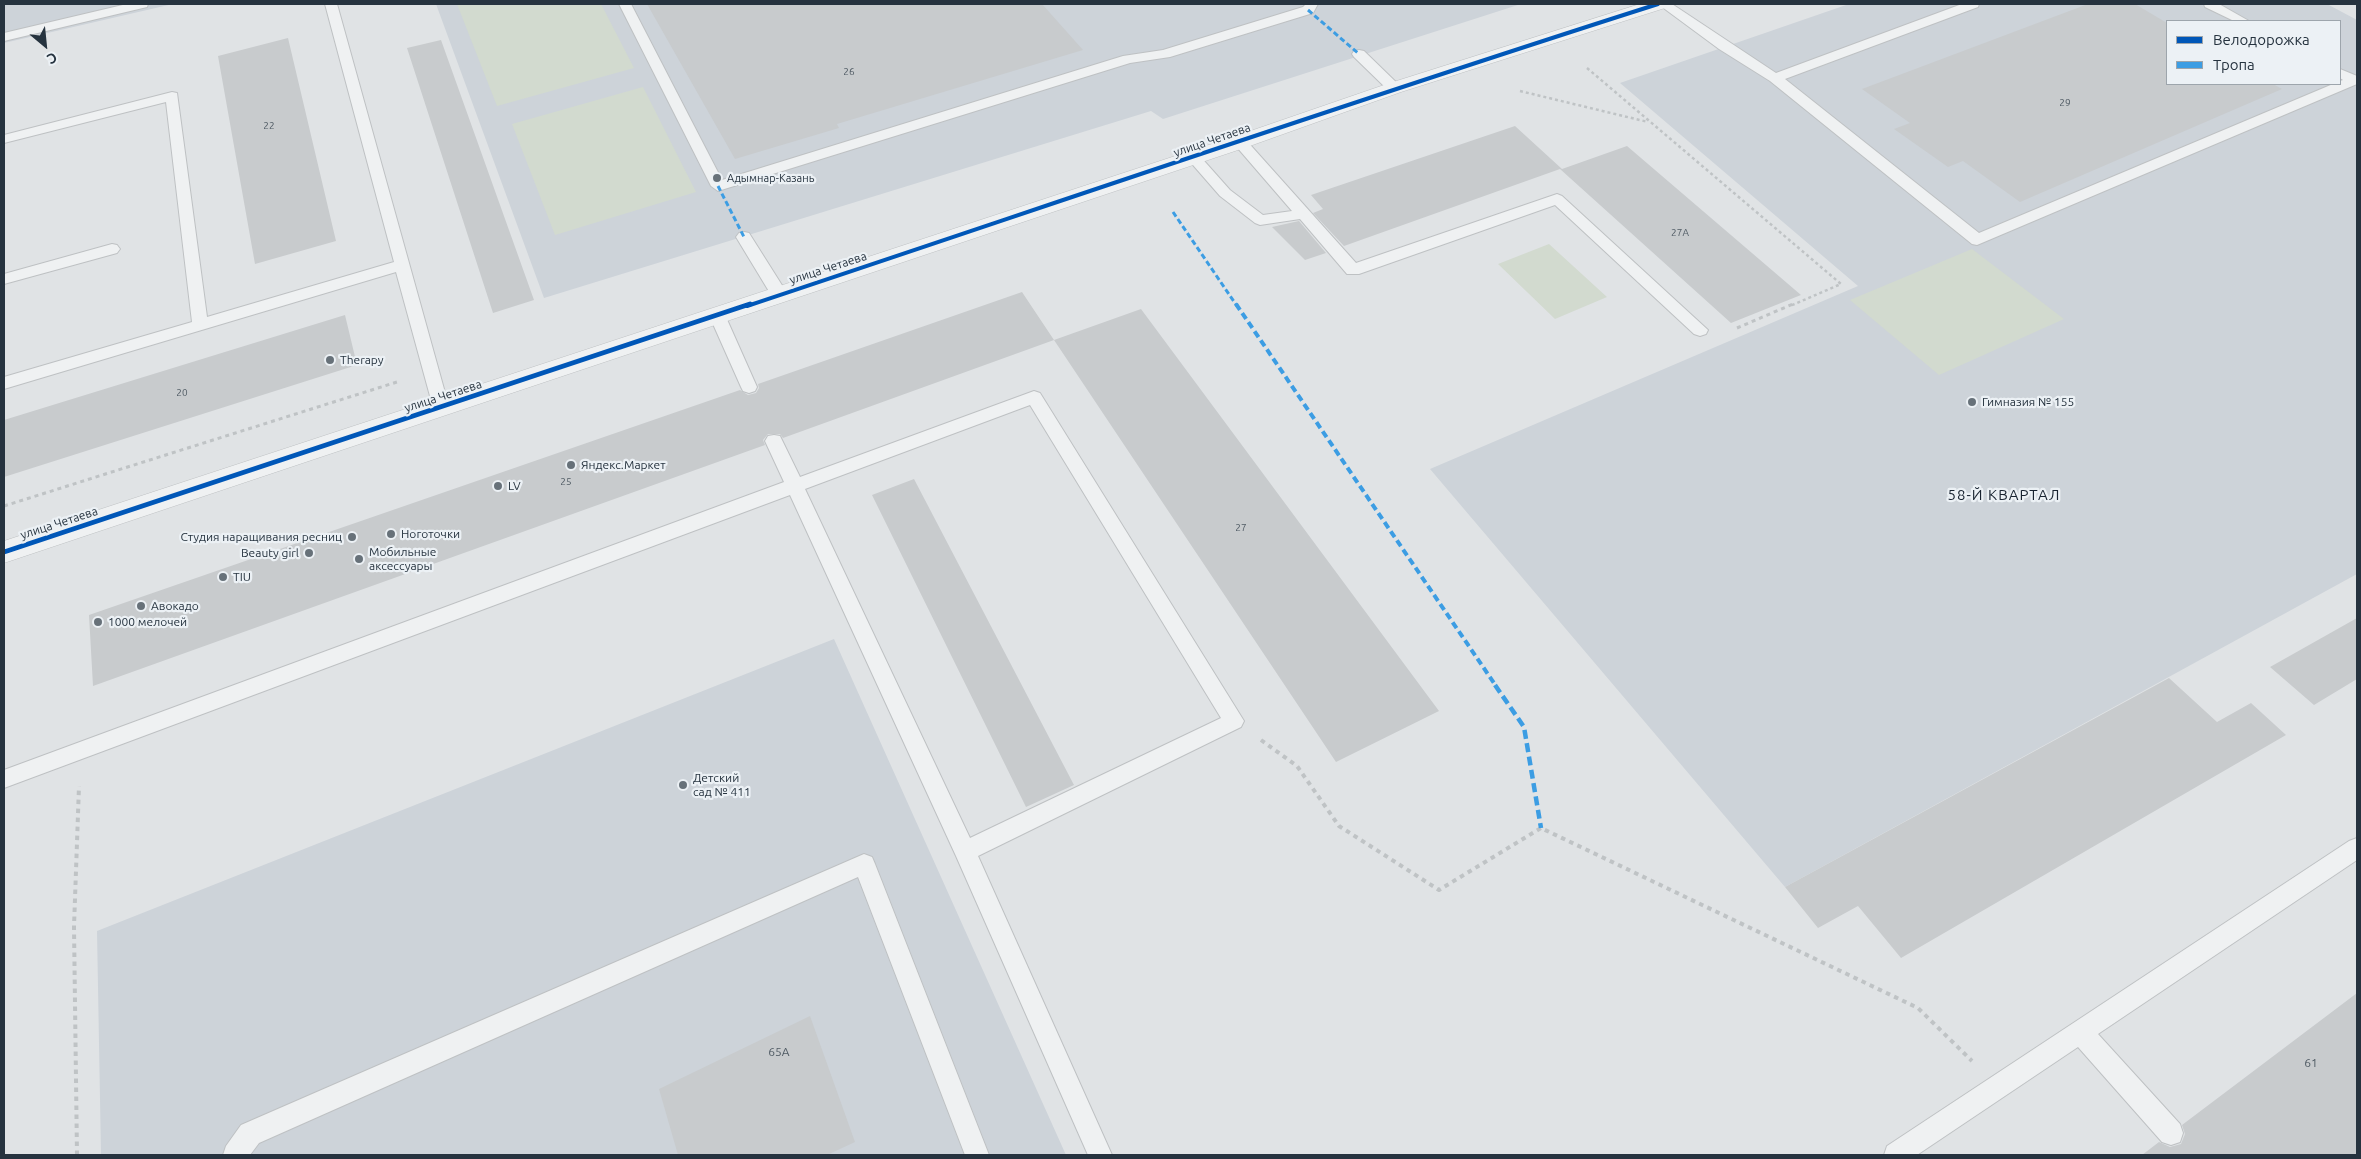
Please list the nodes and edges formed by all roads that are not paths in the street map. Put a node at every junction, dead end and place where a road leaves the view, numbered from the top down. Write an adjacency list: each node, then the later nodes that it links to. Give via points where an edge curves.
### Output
1 (142, 4): 12 (lane)
2 (331, 4): 23 (lane)
3 (625, 4): 4 (lane, via 718,186 1128,59 1165,54 1299,13 1308,10)
4 (1312, 4)
5 (1588, 4): 10 (street)
6 (1658, 4): 10 (street, улица Четаева)
7 (1664, 4): 15 (lane)
8 (1973, 4): 15 (lane)
9 (2210, 4): 11 (lane)
10 (1608, 20): 16 (street, улица Четаева)
11 (2241, 20)
12 (4, 37)
13 (1359, 54): 16 (lane)
14 (2341, 74): 15 (lane, via 2354,80 1977,240)
15 (1775, 78)
16 (1394, 88): 18 (street, улица Четаева)
17 (4, 139): 27 (lane, via 172,96)
18 (1240, 142): 19 (street, улица Четаева); 20 (lane)
19 (1193, 157): 20 (lane, via 1225,193 1260,220); 25 (street, улица Четаева)
20 (1304, 214): 28 (lane, via 1353,270 1557,199)
21 (744, 237): 25 (lane)
22 (112, 249): 24 (lane)
23 (402, 265): 27 (lane); 31 (lane)
24 (4, 279)
25 (779, 294): 26 (street, улица Четаева)
26 (717, 315): 30 (lane); 31 (street, улица Четаева)
27 (200, 324): 29 (lane)
28 (1700, 330)
29 (4, 383)
30 (749, 387)
31 (441, 407): 34 (street, улица Четаева)
32 (774, 441): 33 (lane)
33 (794, 485): 35 (lane); 37 (lane); 37 (lane, via 1034,397 1234,721)
34 (4, 552)
35 (4, 779)
36 (2357, 848): 38 (lane)
37 (965, 851): 42 (lane)
38 (2081, 1033): 39 (lane); 43 (lane)
39 (2171, 1133)
40 (234, 1155): 41 (lane, via 250,1134 864,864)
41 (977, 1155)
42 (1100, 1155)
43 (1896, 1155)

